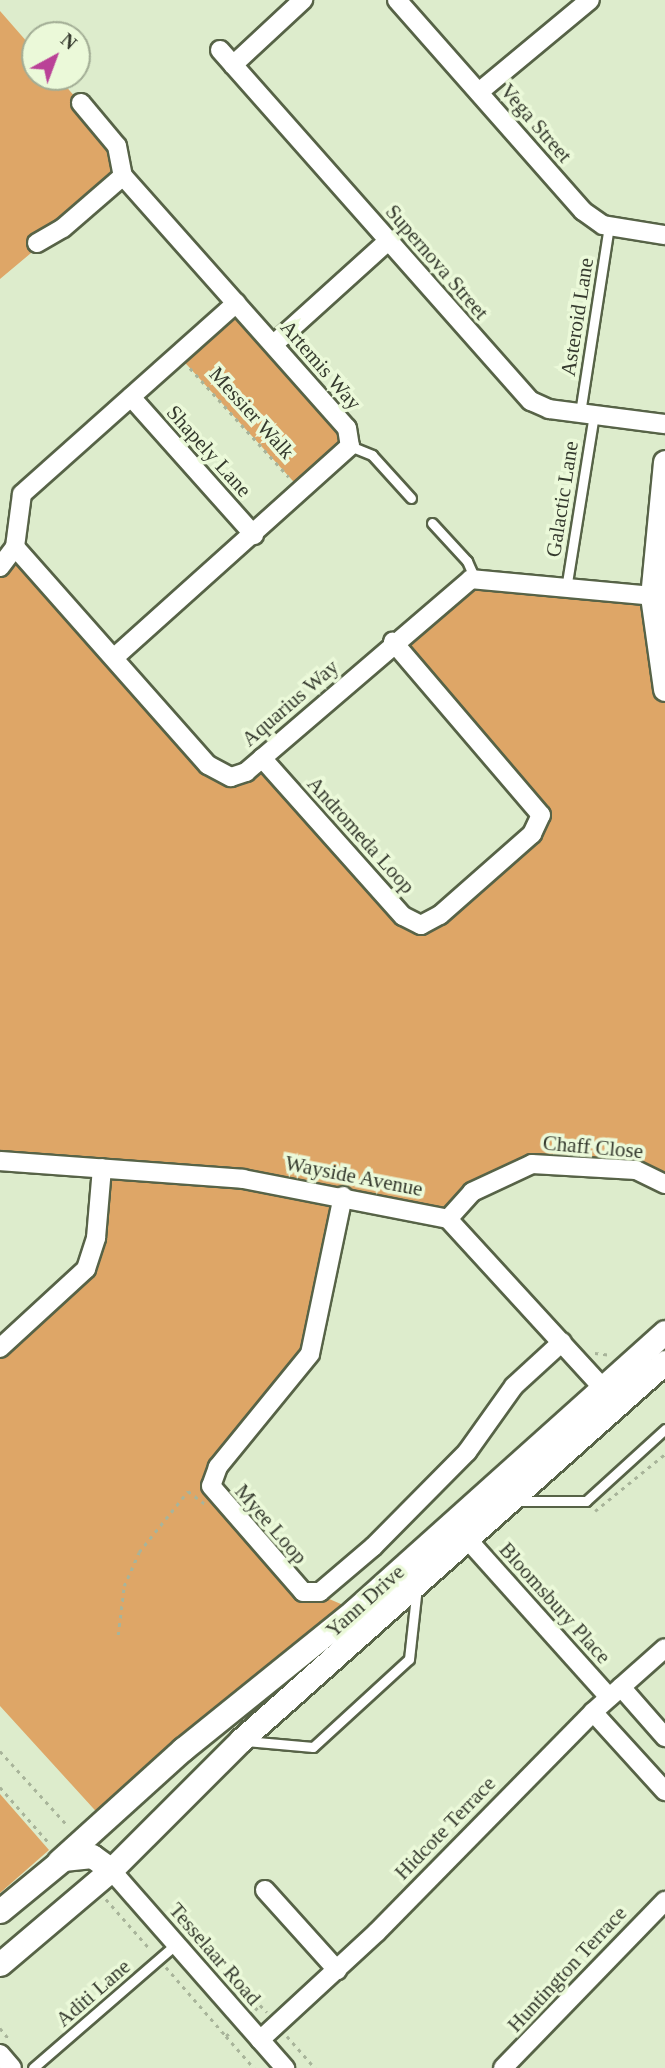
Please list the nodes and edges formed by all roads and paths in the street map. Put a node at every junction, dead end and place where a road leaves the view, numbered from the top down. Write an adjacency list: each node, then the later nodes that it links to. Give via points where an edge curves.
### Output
1 (303, 0): 5 (street)
2 (397, 0): 6 (street, Vega Street)
3 (590, 0): 6 (street)
4 (220, 50): 5 (street, Supernova Street)
5 (233, 65): 11 (street, Supernova Street)
6 (479, 92): 9 (street, Vega Street, via 583,211)
7 (81, 103): 8 (street, Artemis Way, via 117,146)
8 (123, 176): 12 (street, via 63,228); 13 (street, Artemis Way)
9 (609, 225): 10 (street, Vega Street); 17 (lane, Asteroid Lane)
10 (665, 236)
11 (388, 241): 14 (street); 17 (street, Supernova Street, via 520,391 549,409)
12 (37, 243)
13 (236, 303): 14 (street, Artemis Way); 15 (street)
14 (274, 344): 19 (street, Artemis Way, via 347,428)
15 (178, 355): 16 (street); 21 (path, Messier Walk)
16 (131, 397): 24 (street, Shapely Lane); 25 (street, via 22,494)
17 (587, 414): 18 (street, Supernova Street); 28 (lane, Galactic Lane)
18 (665, 424)
19 (351, 446): 21 (street, Artemis Way); 22 (lane, via 372,455)
20 (665, 461): 29 (street)
21 (303, 492): 24 (street, Artemis Way)
22 (411, 498)
23 (432, 523): 27 (lane, via 467,561)
24 (254, 535): 31 (street, Artemis Way)
25 (15, 547): 26 (street); 31 (street, Aquarius Way)
26 (0, 567)
27 (475, 579): 28 (street); 30 (street, Aquarius Way, via 457,586)
28 (566, 589): 29 (street)
29 (659, 596): 32 (street)
30 (393, 642): 33 (street, Aquarius Way); 33 (street, Andromeda Loop, via 541,815 532,834 451,906 421,925 403,916)
31 (114, 658): 33 (street, Aquarius Way, via 219,774 246,772)
32 (665, 689)
33 (262, 758)
34 (0, 1161): 35 (street, Wayside Avenue)
35 (102, 1168): 37 (street, Wayside Avenue, via 243,1179); 41 (street, via 96,1238 86,1269)
36 (665, 1184): 38 (street, Chaff Close, via 636,1170 532,1164 472,1192)
37 (344, 1196): 38 (street, Wayside Avenue); 47 (street, Myee Loop, via 310,1354 218,1467 211,1486)
38 (448, 1219): 40 (street)
39 (665, 1332): 43 (street, Yann Drive)
40 (562, 1342): 43 (street); 47 (street, Myee Loop, via 506,1396 467,1452 320,1592 303,1592 294,1584)
41 (0, 1348)
42 (665, 1362): 44 (street, Yann Drive)
43 (601, 1387): 44 (street); 61 (street, Yann Drive, via 345,1619)
44 (618, 1405): 48 (street, Yann Drive)
45 (665, 1429): 49 (lane)
46 (665, 1454): 49 (path, via 597,1514)
47 (215, 1494): 52 (path, via 202,1507 188,1492 144,1544 124,1586)
48 (512, 1501): 49 (lane); 50 (street, Yann Drive)
49 (586, 1501)
50 (468, 1540): 51 (street, Yann Drive); 54 (street, Bloomsbury Place)
51 (418, 1586): 57 (street, Yann Drive); 57 (lane, via 410,1658 313,1747)
52 (118, 1635)
53 (665, 1648): 54 (street, Hidcote Terrace)
54 (615, 1692): 55 (street, Hidcote Terrace); 56 (street, Bloomsbury Place)
55 (593, 1712): 60 (street); 69 (street, Hidcote Terrace)
56 (665, 1737)
57 (241, 1740): 63 (street, Yann Drive)
58 (0, 1751): 61 (path)
59 (0, 1787): 62 (path)
60 (665, 1791)
61 (80, 1839): 62 (street, Yann Drive)
62 (53, 1852): 63 (street, via 92,1856); 66 (street, Yann Drive)
63 (111, 1870): 67 (street, Tesselaar Road); 68 (street, Yann Drive)
64 (265, 1890): 69 (street)
65 (665, 1901): 77 (street, Huntington Terrace)
66 (0, 1911)
67 (176, 1944): 71 (street, Tesselaar Road); 74 (lane, Aditi Lane)
68 (0, 1964)
69 (337, 1970): 71 (street, Hidcote Terrace)
70 (226, 2036): 75 (path)
71 (260, 2040): 76 (street, Tesselaar Road)
72 (0, 2054): 73 (street)
73 (12, 2068)
74 (33, 2068)
75 (254, 2068)
76 (285, 2068)
77 (503, 2068)

